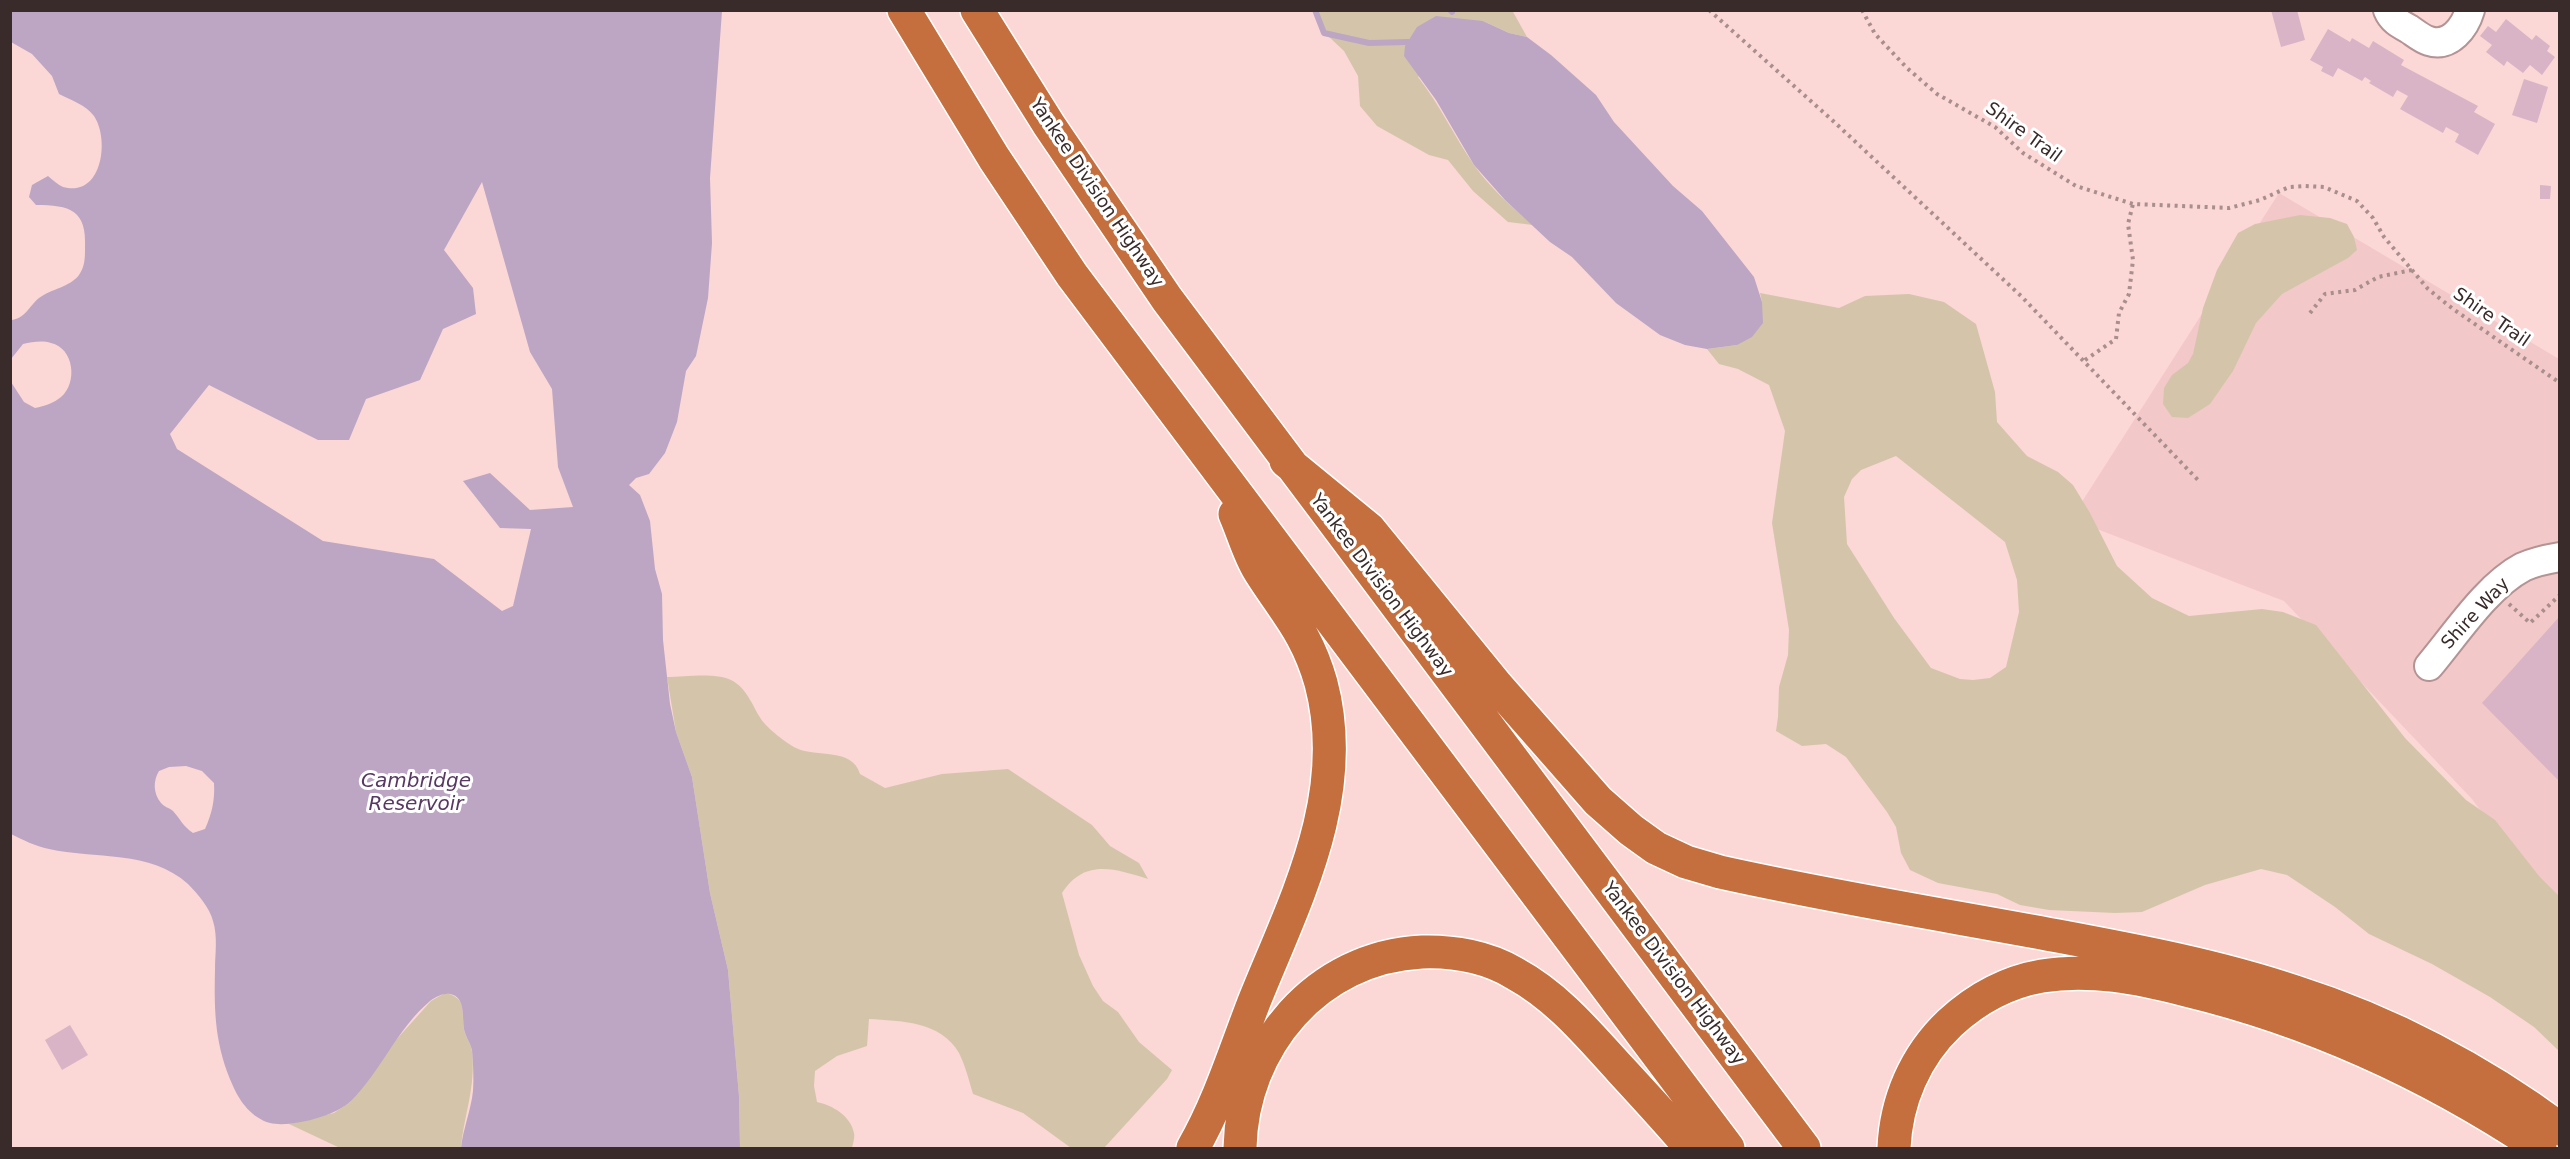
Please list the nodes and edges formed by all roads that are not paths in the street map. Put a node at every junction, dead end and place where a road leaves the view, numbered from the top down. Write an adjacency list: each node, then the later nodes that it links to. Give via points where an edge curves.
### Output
1 (904, 10): 6 (highway, via 1039,227)
2 (976, 10): 5 (highway, Yankee Division Highway, via 1127,241)
3 (2388, 10): 4 (street, via 2394,20 2429,41 2440,42 2457,34 2468,20)
4 (2470, 10)
5 (1286, 460): 9 (highway, via 1369,529 1569,770 1615,816 1656,848 1720,872 2164,956 2297,992 2436,1053 2499,1088); 14 (highway, Yankee Division Highway)
6 (1217, 470): 10 (highway, via 1258,570 1296,622 1310,650 1324,701 1330,773 1313,854); 13 (highway)
7 (2559, 557): 8 (street, Shire Way, via 2524,567 2506,579)
8 (2430, 666)
9 (2559, 1129)
10 (1193, 1149)
11 (1239, 1149): 12 (highway, via 1243,1113 1255,1071 1275,1034 1295,1009 1333,979 1362,965 1397,955 1430,952 1482,960 1512,971 1540,989 1580,1024)
12 (1691, 1149)
13 (1728, 1149)
14 (1804, 1149)
15 (1894, 1149): 16 (highway, via 1898,1115 1910,1078 1944,1029 1974,1004 2006,986 2065,974 2103,974 2177,987 2304,1025 2410,1071 2491,1116)
16 (2540, 1149)

